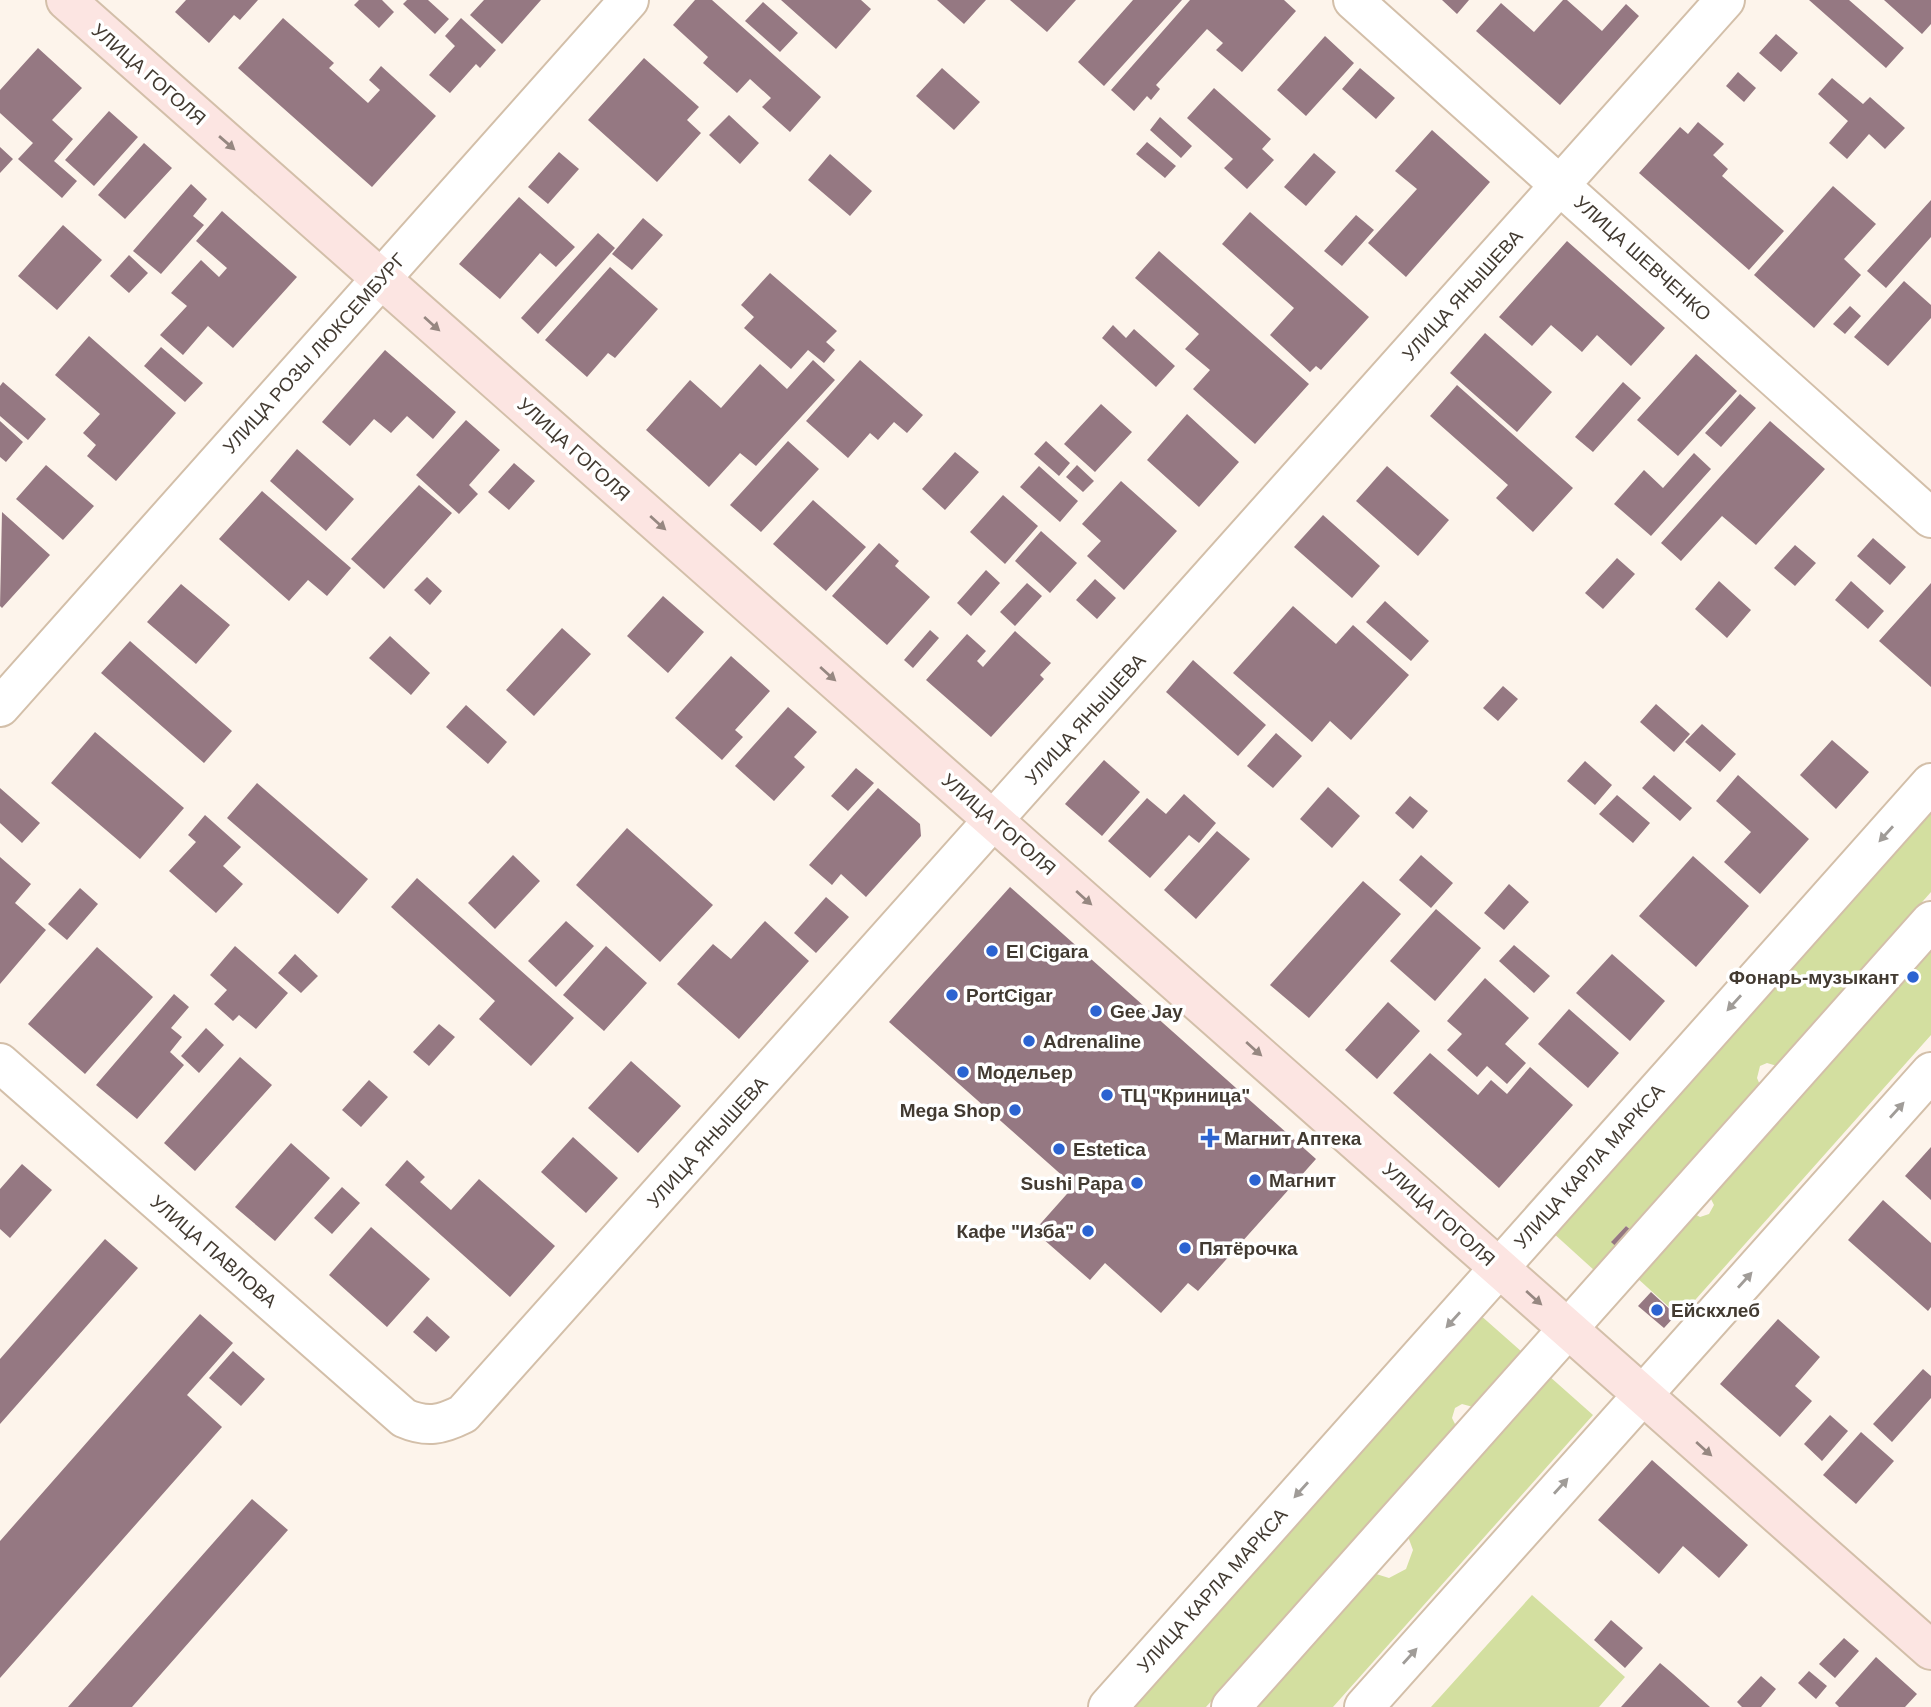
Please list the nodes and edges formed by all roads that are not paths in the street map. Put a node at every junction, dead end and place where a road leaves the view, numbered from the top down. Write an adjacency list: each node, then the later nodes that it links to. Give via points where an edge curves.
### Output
1 (66, 0): 6 (street, УЛИЦА ГОГОЛЯ, one-way to 6)
2 (629, 0): 6 (street, УЛИЦА РОЗЫ ЛЮКСЕМБУРГ)
3 (1353, 0): 5 (street, УЛИЦА ШЕВЧЕНКО)
4 (1725, 0): 5 (street, УЛИЦА ЯНЫШЕВА)
5 (1561, 184): 7 (street, УЛИЦА ШЕВЧЕНКО); 10 (street, УЛИЦА ЯНЫШЕВА)
6 (381, 279): 8 (street, УЛИЦА РОЗЫ ЛЮКСЕМБУРГ); 10 (street, УЛИЦА ГОГОЛЯ, one-way to 10)
7 (1931, 518)
8 (0, 707)
9 (1931, 783): 14 (street, УЛИЦА КАРЛА МАРКСА, one-way to 14)
10 (996, 820): 14 (street, УЛИЦА ГОГОЛЯ, one-way to 14); 17 (street, УЛИЦА ЯНЫШЕВА, via 463,1414)
11 (1931, 921): 15 (street)
12 (0, 1063): 17 (street, УЛИЦА ПАВЛОВА, via 404,1418)
13 (1931, 1072): 16 (street, one-way to 13)
14 (1499, 1268): 15 (street, УЛИЦА ГОГОЛЯ, one-way to 15); 19 (street, УЛИЦА КАРЛА МАРКСА, one-way to 19)
15 (1568, 1328): 16 (street, УЛИЦА ГОГОЛЯ); 20 (street)
16 (1643, 1395): 18 (street, УЛИЦА ГОГОЛЯ, one-way to 18); 21 (street, one-way to 16)
17 (436, 1425)
18 (1931, 1650)
19 (1108, 1707)
20 (1231, 1707)
21 (1364, 1707)

